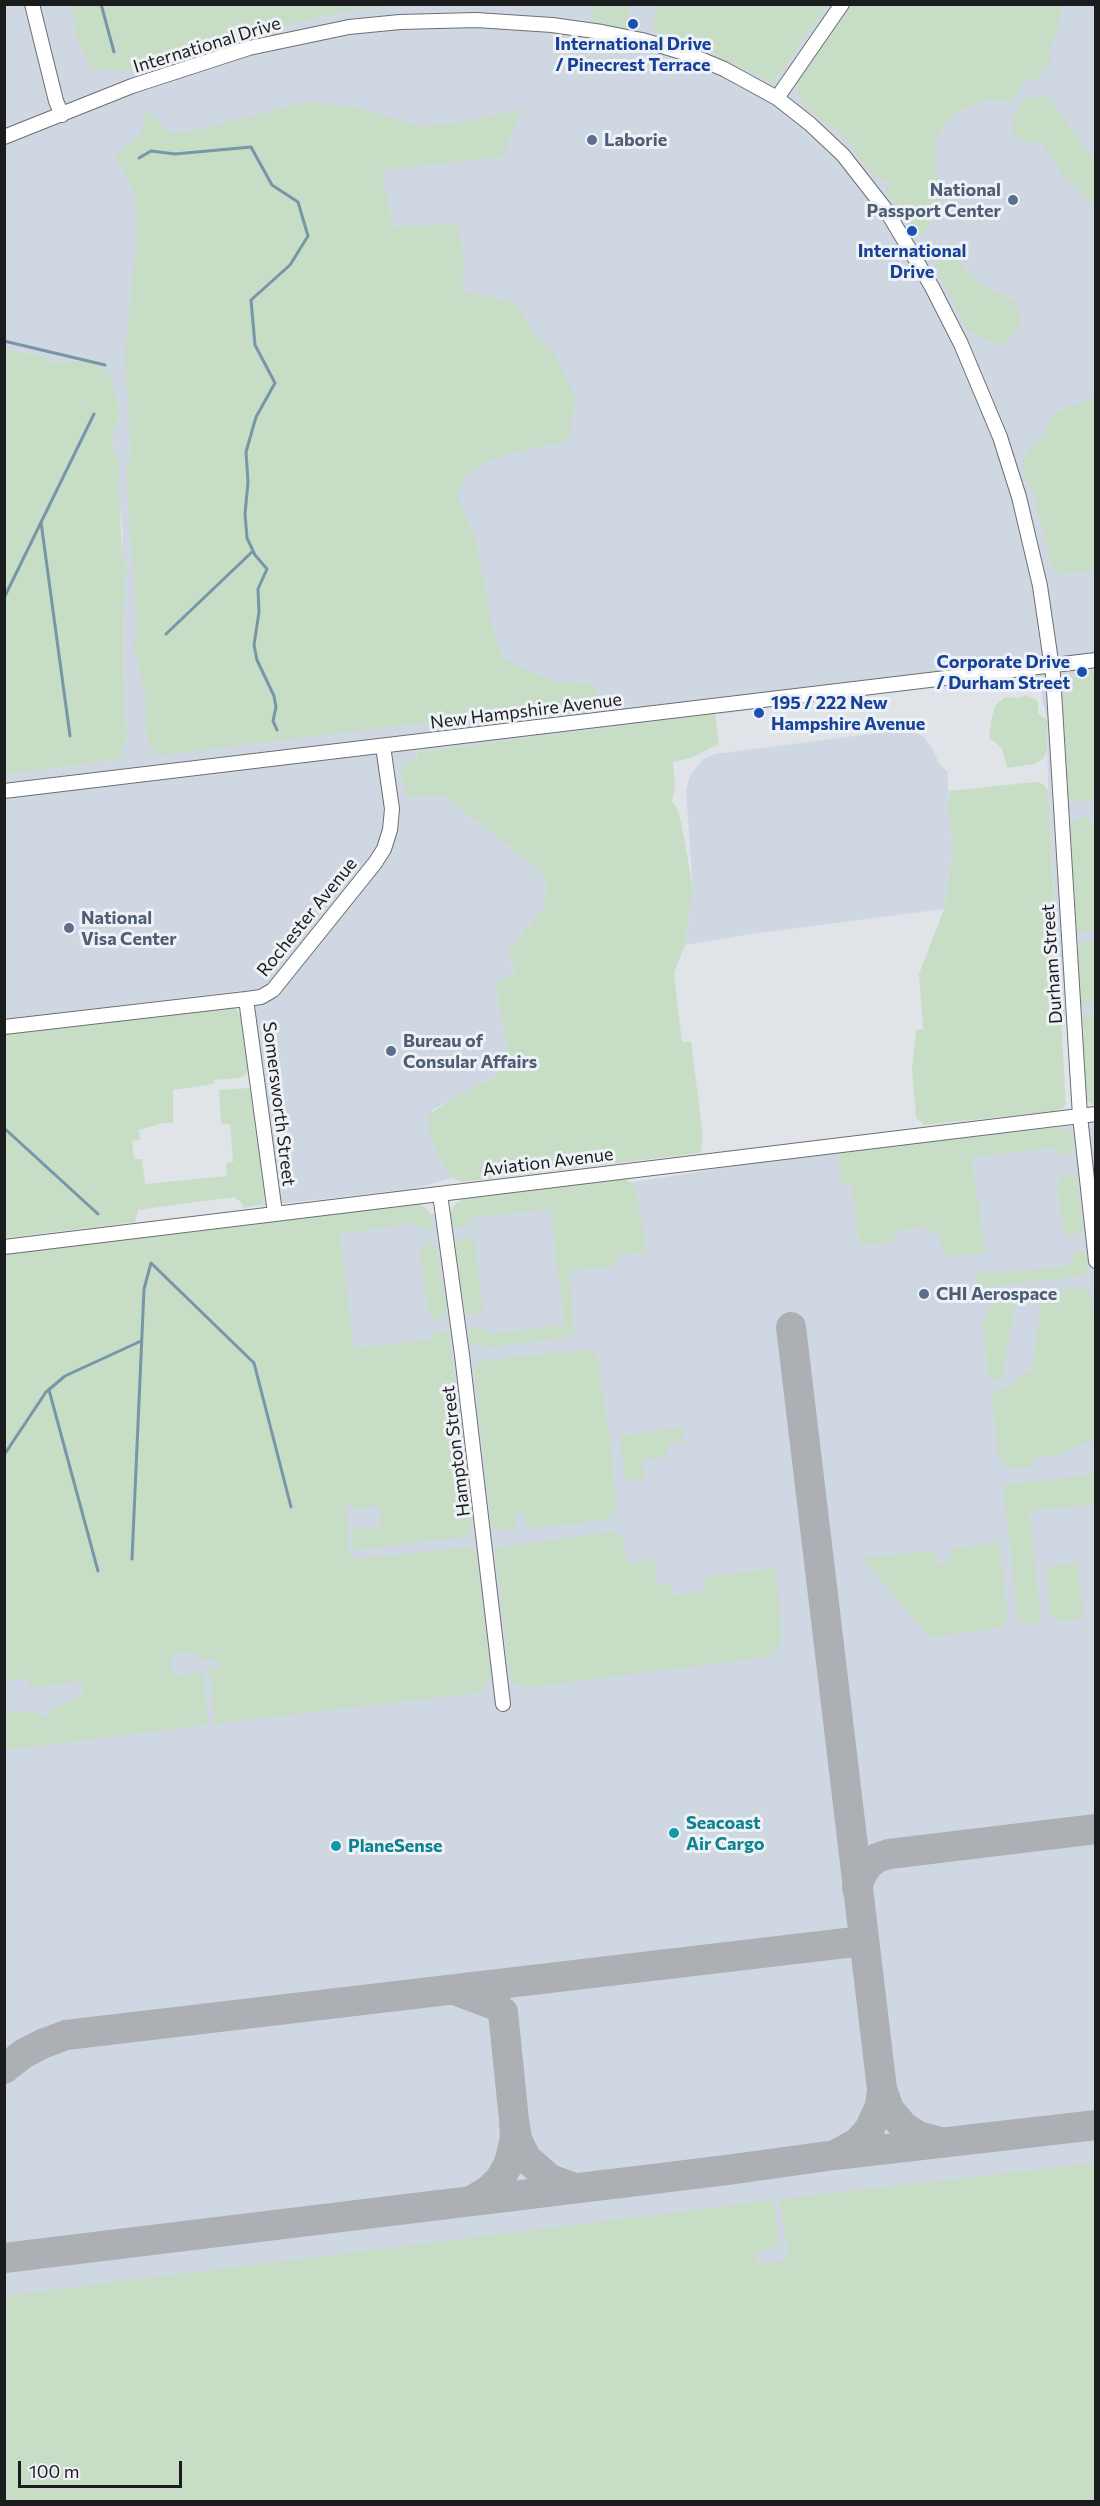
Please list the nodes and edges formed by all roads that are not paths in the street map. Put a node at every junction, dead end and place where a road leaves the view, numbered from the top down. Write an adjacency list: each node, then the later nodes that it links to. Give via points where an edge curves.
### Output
1 (32, 4): 4 (street)
2 (842, 4): 3 (street)
3 (777, 98): 4 (street, International Drive, via 712,63 642,40 542,24 425,20 332,30 249,48 132,86); 7 (street, International Drive, via 829,141 863,179 906,242 961,344 990,410 1019,497 1040,586)
4 (62, 115): 5 (street, International Drive)
5 (4, 137)
6 (1095, 660): 7 (street, New Hampshire Avenue)
7 (1052, 665): 8 (street, New Hampshire Avenue); 13 (street, Durham Street)
8 (383, 746): 9 (street, New Hampshire Avenue); 10 (street, Rochester Avenue, via 392,809 384,849 273,990)
9 (4, 791)
10 (246, 999): 11 (street, Rochester Avenue); 15 (street, Somersworth Street)
11 (4, 1028)
12 (1095, 1114): 13 (street, Aviation Avenue)
13 (1080, 1116): 14 (street, Aviation Avenue); 17 (street, Durham Street)
14 (440, 1194): 15 (street, Aviation Avenue); 18 (street, Hampton Street)
15 (275, 1213): 16 (street, Aviation Avenue)
16 (4, 1247)
17 (1095, 1261)
18 (503, 1704)

